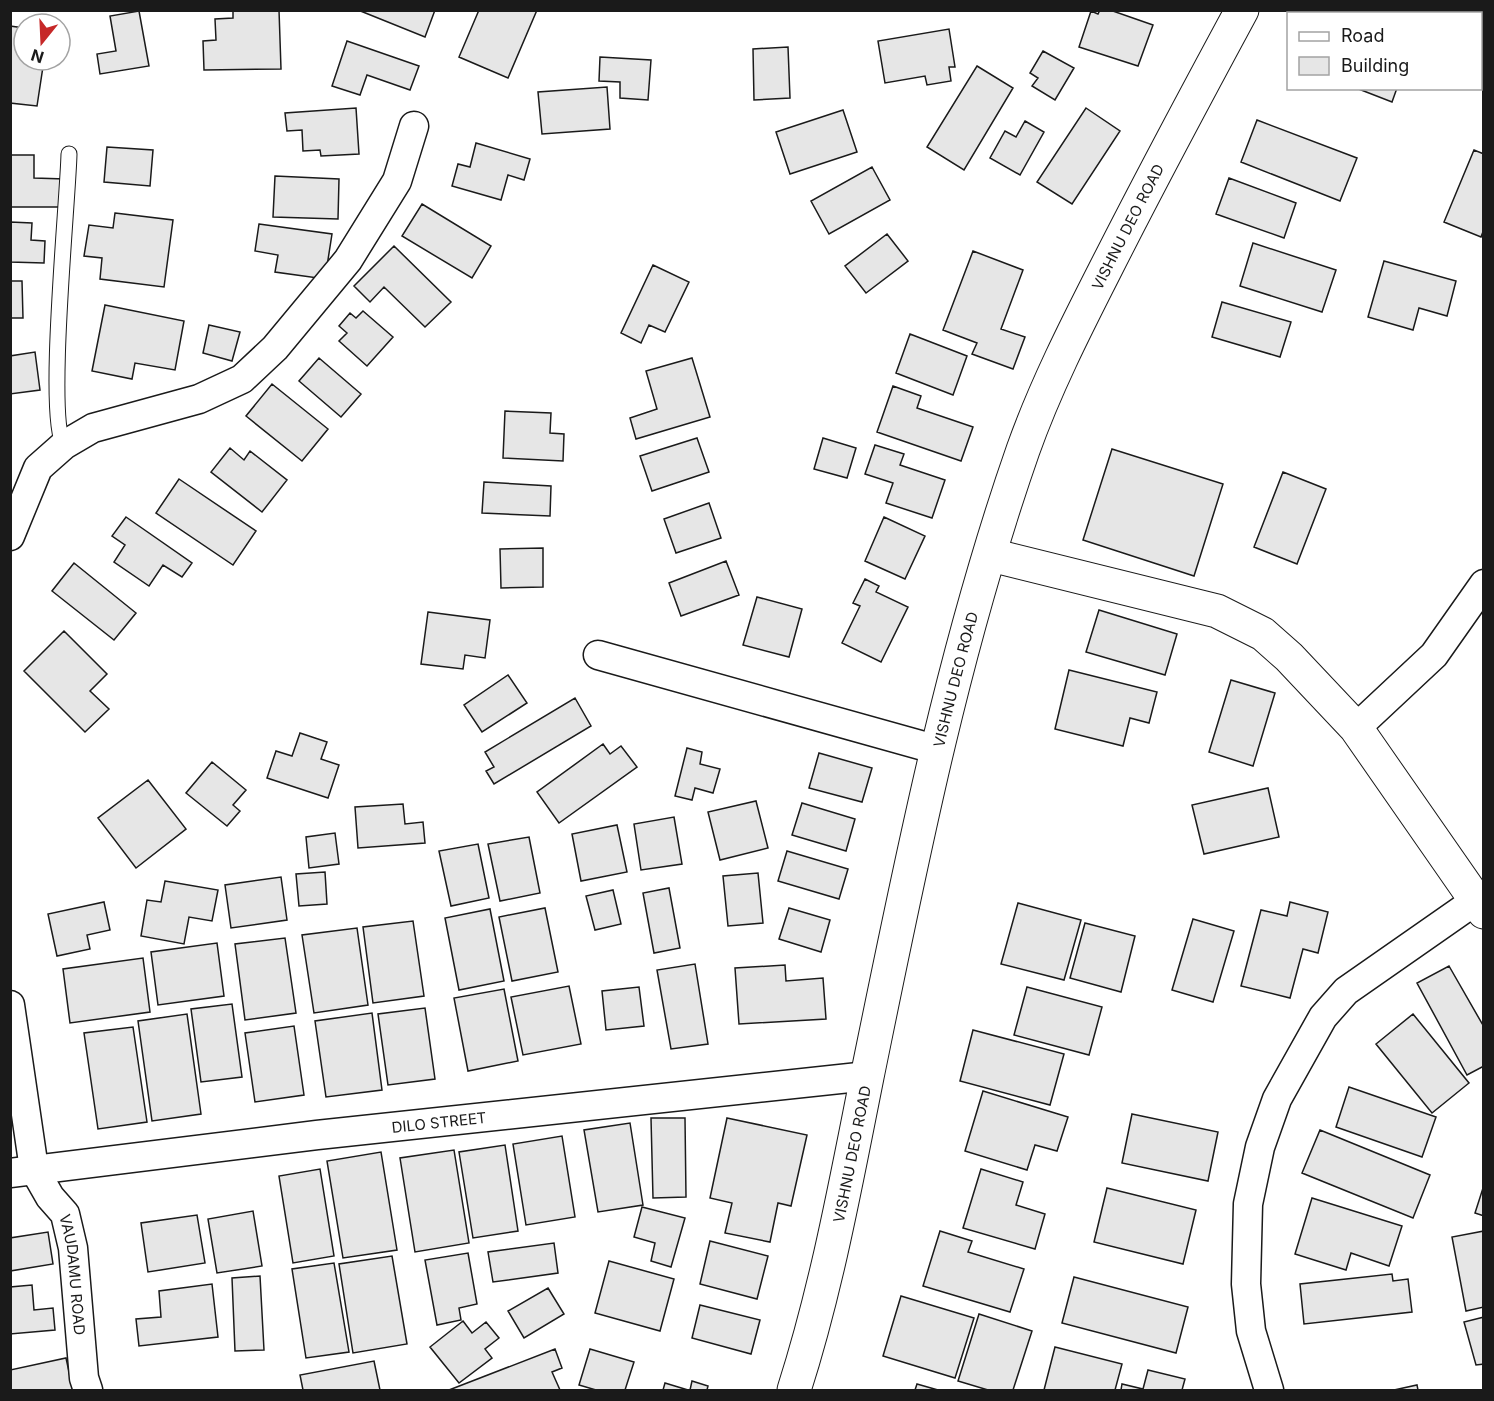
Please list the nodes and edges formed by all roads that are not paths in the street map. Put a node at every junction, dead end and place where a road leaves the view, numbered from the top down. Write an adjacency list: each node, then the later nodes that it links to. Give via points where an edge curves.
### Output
1 (1242, 10): 6 (street, VISHNU DEO ROAD, via 1134,212 1040,404)
2 (414, 126): 4 (street, via 397,181 348,260 275,348 242,379 199,399 93,428)
3 (69, 154): 4 (lane, via 58,367 58,427)
4 (64, 445): 5 (street, via 38,468)
5 (10, 536)
6 (991, 555): 9 (street, via 1217,611 1263,634); 10 (street, VISHNU DEO ROAD)
7 (1484, 584): 9 (street, via 1434,656)
8 (598, 655): 10 (street)
9 (1356, 728): 11 (street)
10 (938, 750): 13 (street, VISHNU DEO ROAD)
11 (1479, 907): 17 (street, via 1346,991 1323,1017 1277,1099 1260,1147 1248,1204 1246,1284 1251,1331)
12 (10, 1005): 14 (street)
13 (868, 1076): 14 (street, DILO STREET); 16 (street, VISHNU DEO ROAD, via 833,1254)
14 (22, 1171): 15 (street, VAUDAMU ROAD, via 64,1214 73,1248)
15 (88, 1390)
16 (794, 1390)
17 (1269, 1390)

